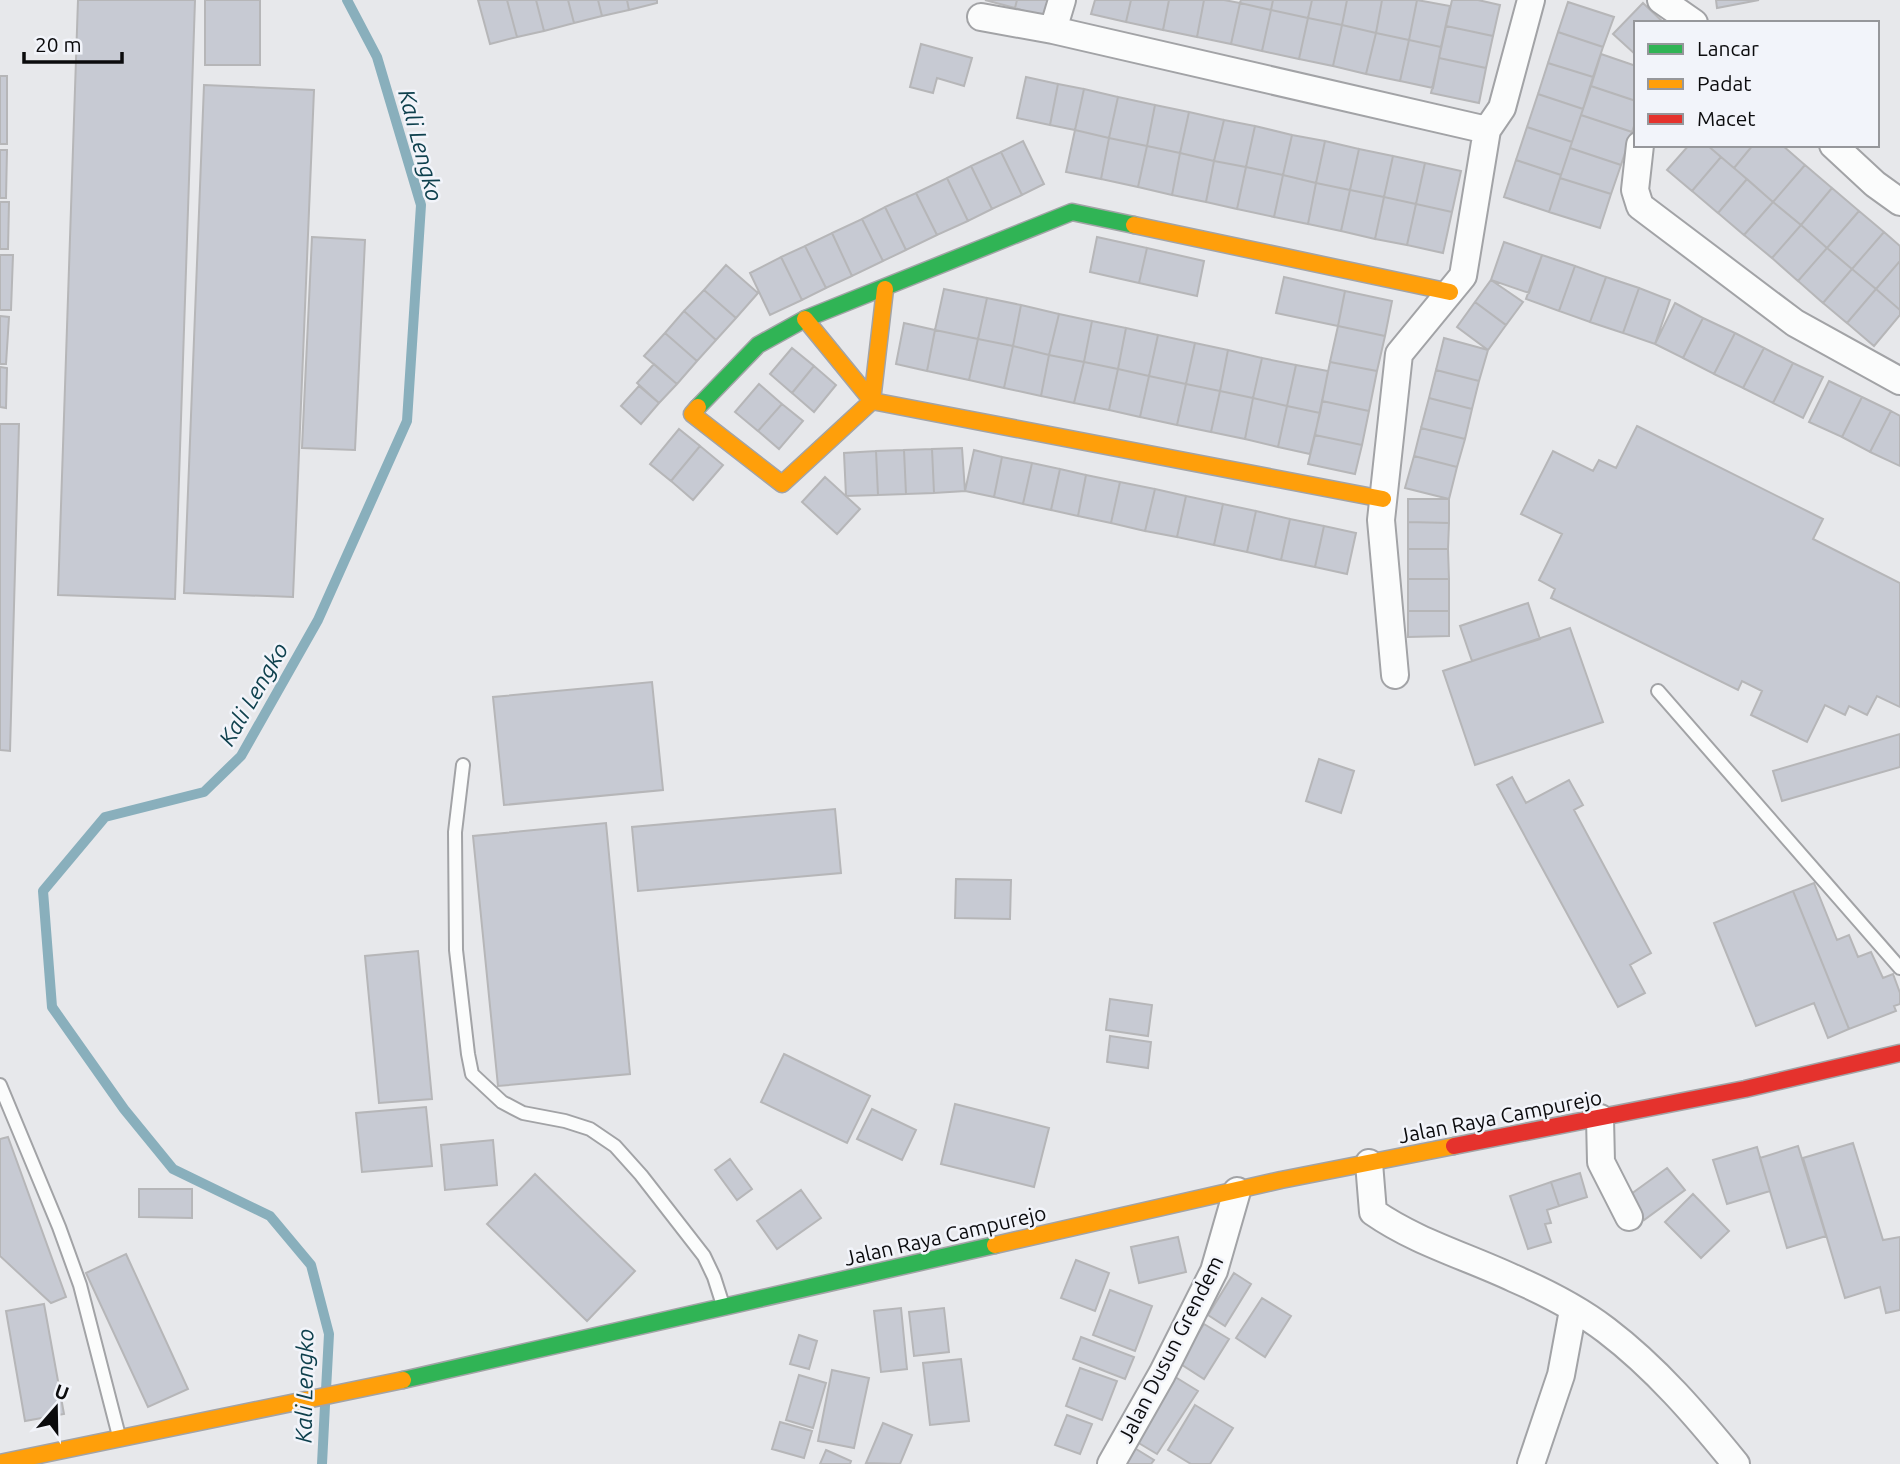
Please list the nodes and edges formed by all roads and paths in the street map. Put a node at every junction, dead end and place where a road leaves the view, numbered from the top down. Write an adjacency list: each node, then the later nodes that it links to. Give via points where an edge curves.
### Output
1 (1062, 0): 6 (street)
2 (1531, 0): 7 (street, via 1502,108)
3 (1661, 0): 4 (street)
4 (1685, 13)
5 (981, 17): 6 (street)
6 (1053, 30): 7 (street)
7 (1488, 130): 12 (street, via 1463,276)
8 (1640, 147): 14 (street, via 1635,190 1640,206 1795,323)
9 (1835, 147): 10 (street)
10 (1900, 202)
11 (885, 289): 12 (main road, via 1072,212); 13 (main road); 15 (main road)
12 (1450, 292): 16 (street, via 1399,354)
13 (804, 319): 15 (main road); 15 (main road, via 758,345 692,414 782,484)
14 (1900, 381)
15 (872, 401): 16 (main road)
16 (1383, 499): 17 (street)
17 (1395, 674)
18 (1658, 691): 20 (lane)
19 (463, 765): 27 (lane, via 455,832 456,950 472,1074 502,1102 523,1113 590,1129 615,1146 704,1256)
20 (1900, 968)
21 (1900, 1054): 23 (main road, Jalan Raya Campurejo)
22 (0, 1085): 29 (lane, via 80,1284)
23 (1600, 1118): 24 (main road, Jalan Raya Campurejo); 26 (street, via 1601,1163)
24 (1369, 1163): 25 (main road, Jalan Raya Campurejo); 28 (street, via 1373,1212 1422,1240 1513,1277)
25 (1237, 1191): 27 (main road, Jalan Raya Campurejo); 31 (street, Jalan Dusun Grendem, via 1214,1270)
26 (1629, 1217)
27 (723, 1307): 29 (main road, Jalan Raya Campurejo, via 378,1386)
28 (1573, 1310): 32 (street, via 1561,1375); 33 (street, via 1606,1329 1686,1403)
29 (119, 1437): 30 (main road, Jalan Raya Campurejo)
30 (0, 1463)
31 (1111, 1464)
32 (1531, 1464)
33 (1736, 1464)

